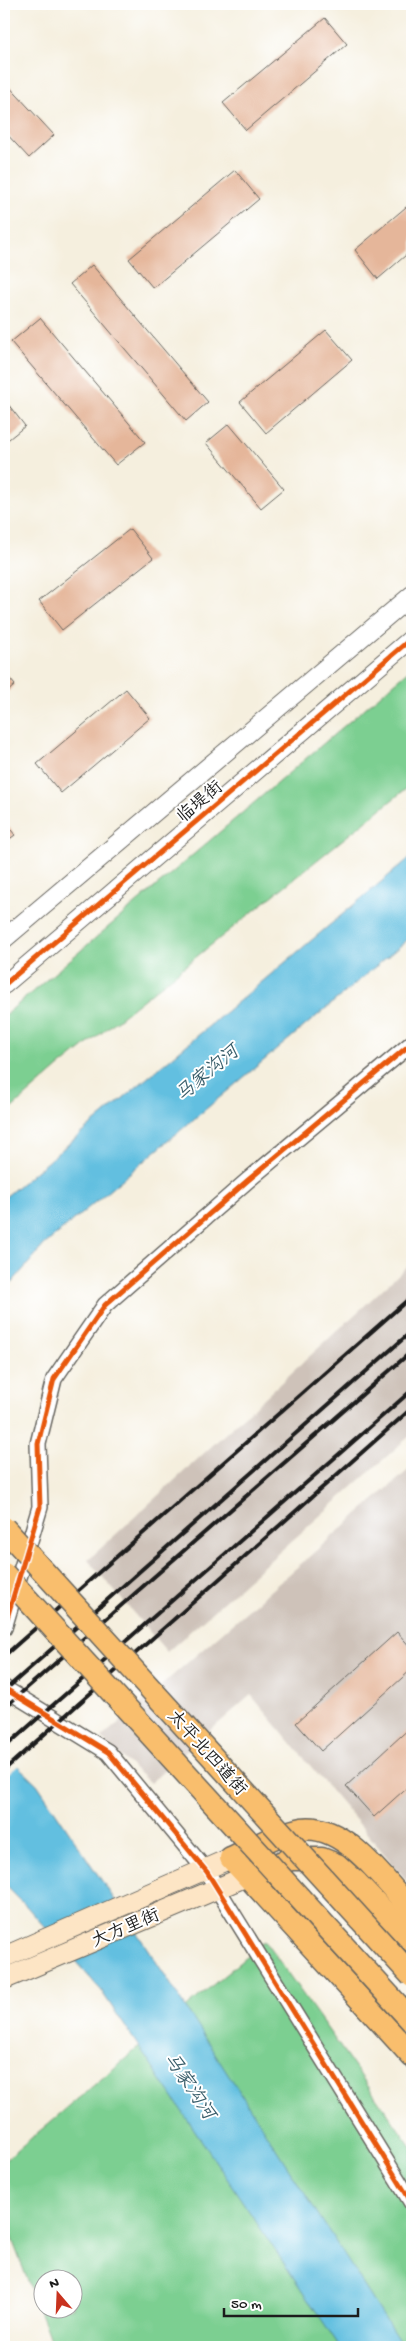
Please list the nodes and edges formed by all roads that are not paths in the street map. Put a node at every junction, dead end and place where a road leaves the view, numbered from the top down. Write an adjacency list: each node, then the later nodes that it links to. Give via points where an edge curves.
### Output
1 (412, 594): 3 (street, 临堤街)
2 (412, 638): 4 (street, 临堤街)
3 (4, 939)
4 (4, 985)
5 (412, 1043): 8 (street, via 105,1305 54,1379 38,1444 40,1507)
6 (4, 1528): 17 (main road, 太平北四道街, bridge)
7 (4, 1574): 19 (main road, 太平北四道街, bridge)
8 (4, 1628)
9 (4, 1688): 11 (street, via 108,1752)
10 (231, 1858): 11 (main road, 大方里街); 12 (main road); 14 (main road, via 293,1832 323,1829 344,1840)
11 (204, 1869): 13 (street); 16 (main road, 大方里街)
12 (247, 1876): 13 (main road, 大方里街); 15 (main road, via 291,1859 322,1859 337,1865 357,1883); 20 (main road)
13 (217, 1888): 18 (main road, 大方里街); 21 (street)
14 (412, 1911)
15 (412, 1941)
16 (4, 1957)
17 (412, 1976)
18 (5, 1979)
19 (412, 2021)
20 (412, 2056)
21 (412, 2203)

